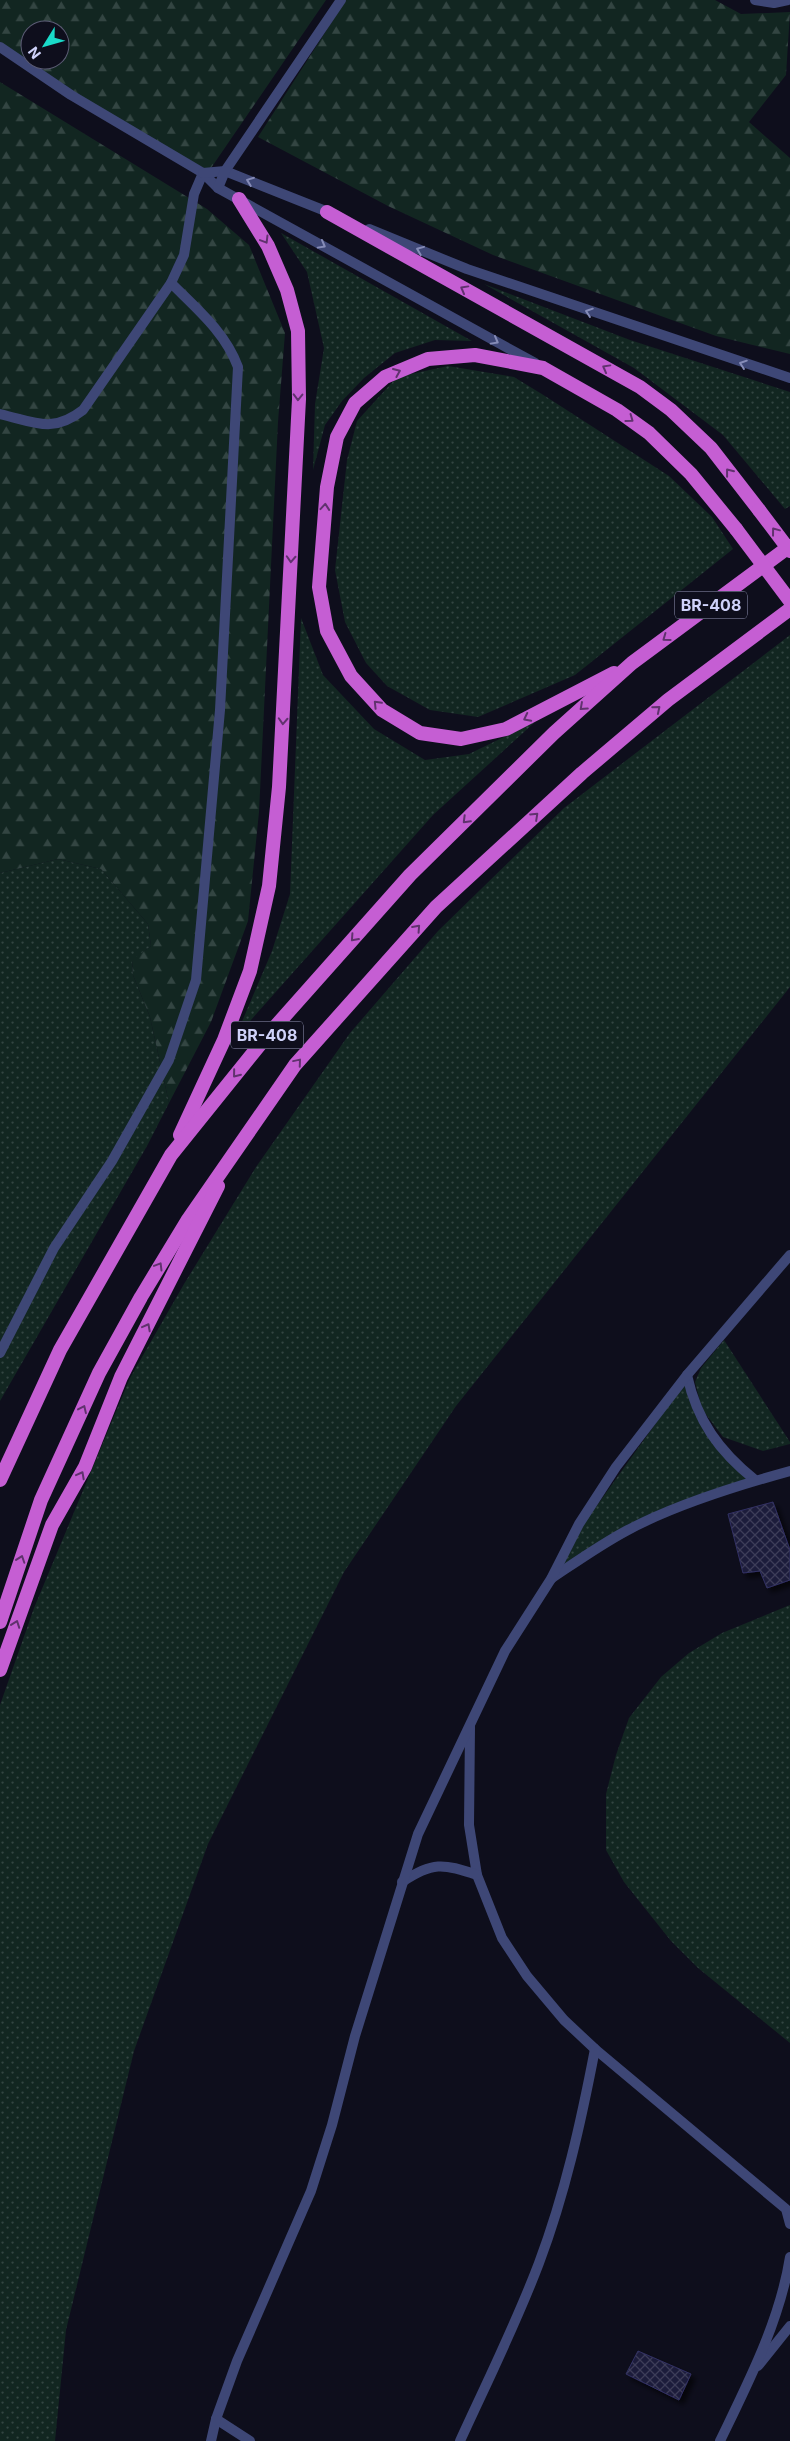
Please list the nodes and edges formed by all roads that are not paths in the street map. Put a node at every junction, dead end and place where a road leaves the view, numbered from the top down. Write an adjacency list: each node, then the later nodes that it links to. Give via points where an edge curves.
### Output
1 (341, 0): 5 (street)
2 (755, 0): 3 (street, via 774,3)
3 (788, 0)
4 (0, 47): 6 (street, via 71,96)
5 (225, 172): 6 (street); 7 (street); 9 (street, one-way to 5)
6 (203, 173): 7 (street); 10 (street, via 194,194 184,255)
7 (218, 188): 8 (street)
8 (239, 199): 11 (street, one-way to 11); 20 (highway, one-way to 20, via 268,246 287,290 298,331 298,399 279,787 269,886 250,971 224,1040)
9 (328, 212): 12 (street, one-way to 9, via 467,269); 15 (highway, one-way to 9, bridge, via 712,448 640,387)
10 (170, 283): 13 (street, via 83,410 68,421 47,426); 22 (street, via 220,333 231,348 238,367 220,710 196,980 169,1060 112,1161 54,1248)
11 (543, 368): 16 (highway, one-way to 16, bridge, via 617,410 649,433 691,474); 18 (highway, one-way to 11, via 506,729 461,739 420,733 382,710 351,676 327,631 319,587 327,487 337,437 355,403 385,377 428,359 475,355)
12 (790, 378)
13 (0, 414)
14 (790, 546): 18 (highway, BR-408, one-way to 18)
15 (790, 552)
16 (790, 601)
17 (790, 609): 19 (highway, BR-408, one-way to 17, via 295,1065 436,907 639,724)
18 (632, 663): 20 (highway, BR-408, one-way to 20, via 554,733 410,875 266,1037)
19 (239, 1145): 28 (highway, BR-408, one-way to 19, via 41,1500 99,1373 187,1221); 29 (highway, one-way to 19, via 52,1525 85,1467 121,1377)
20 (171, 1155): 25 (highway, BR-408, via 60,1350)
21 (790, 1255): 23 (street)
22 (0, 1353)
23 (687, 1375): 26 (street, via 698,1413 717,1445); 27 (street, via 616,1466 579,1524)
24 (790, 1470): 26 (street)
25 (0, 1480)
26 (755, 1480): 27 (street, via 628,1530)
27 (551, 1579): 30 (street, via 504,1651)
28 (0, 1622)
29 (0, 1670)
30 (470, 1723): 31 (street, via 469,1825); 32 (street, via 418,1834)
31 (477, 1875): 32 (street, via 438,1865 421,1870); 33 (street, via 502,1938 527,1976 564,2020)
32 (402, 1882): 39 (street, via 311,2191 237,2361)
33 (595, 2049): 34 (street); 42 (street, via 583,2115 540,2262)
34 (788, 2211): 35 (street)
35 (790, 2224)
36 (790, 2257): 38 (street, via 779,2304)
37 (790, 2326): 38 (street)
38 (751, 2374): 43 (street)
39 (216, 2419): 40 (street); 41 (street)
40 (211, 2441)
41 (250, 2441)
42 (460, 2441)
43 (720, 2441)

